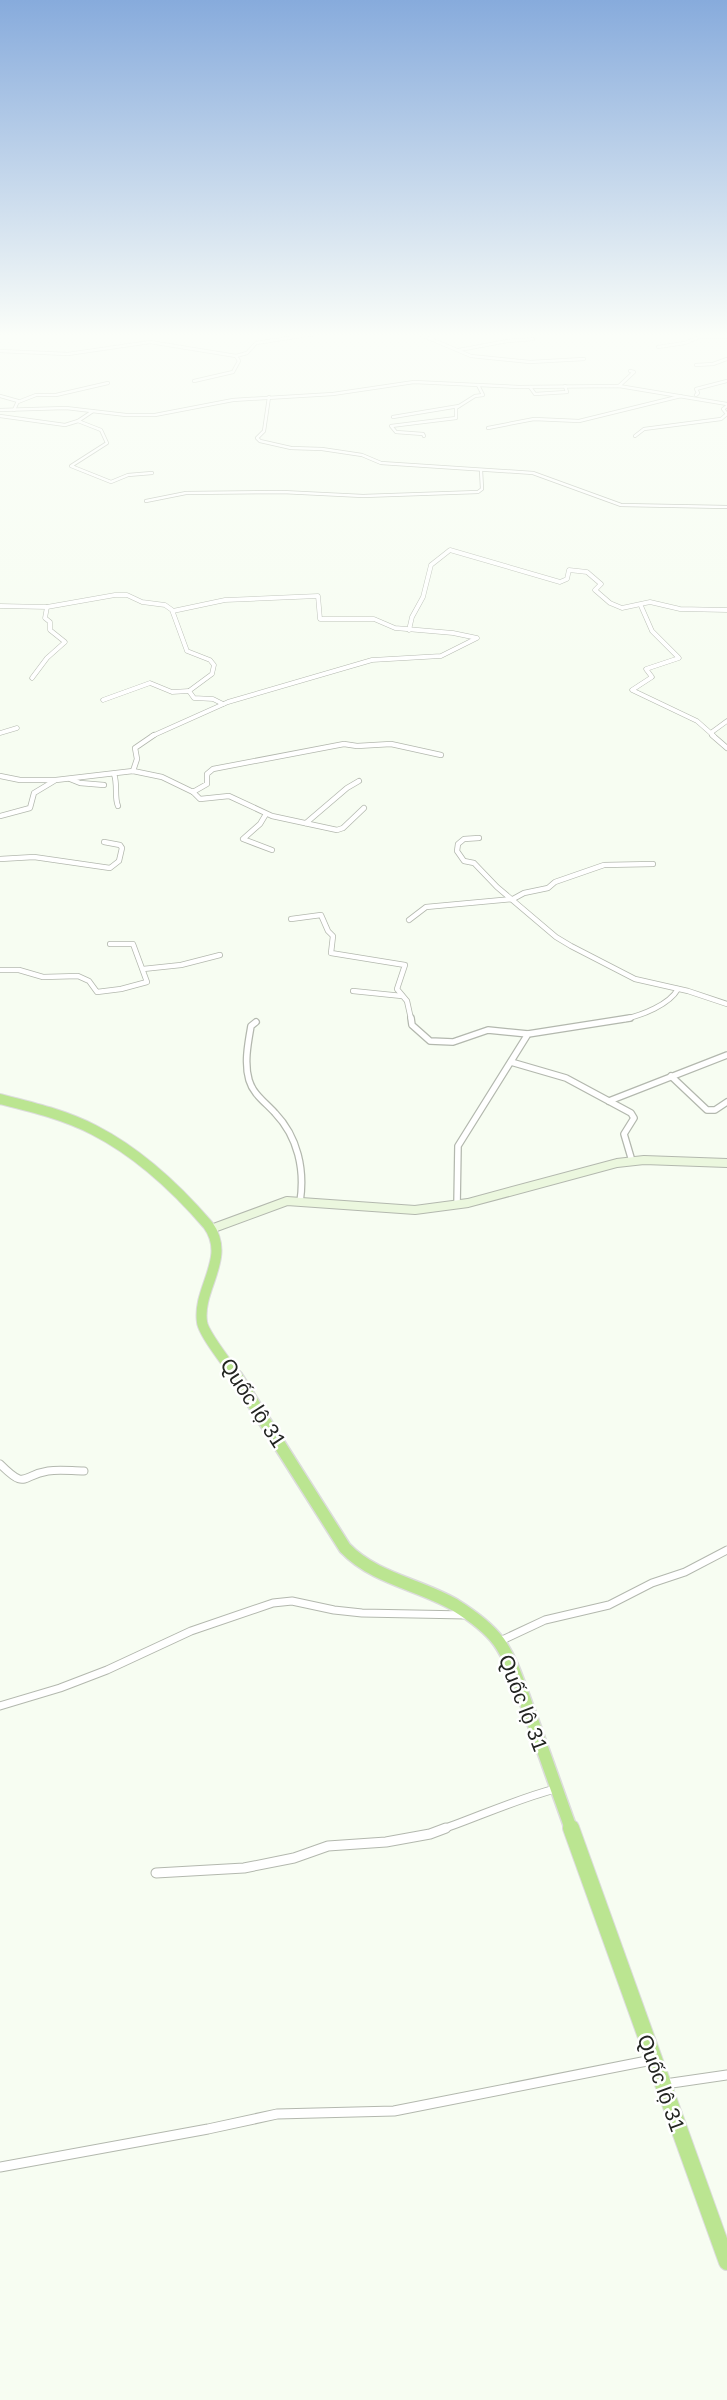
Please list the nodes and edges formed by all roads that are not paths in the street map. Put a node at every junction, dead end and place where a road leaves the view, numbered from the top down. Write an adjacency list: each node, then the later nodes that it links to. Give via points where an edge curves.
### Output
1 (104, 446): 4 (street, via 71,466 112,482 128,475)
2 (281, 446): 3 (street, via 362,455 381,463)
3 (481, 470): 5 (street, via 482,489 478,492 363,496 186,492); 6 (street, via 533,473 619,505)
4 (152, 473)
5 (146, 501)
6 (727, 507)
7 (0, 606): 9 (street)
8 (642, 606): 10 (street, via 652,602 680,609); 12 (street, via 622,608 610,603 595,591 601,584 586,571 569,570 567,579 560,582 450,550 431,566); 19 (street, via 652,631 679,658 646,669 652,677 632,690)
9 (47, 607): 11 (street, via 124,594 142,602 165,605); 13 (street, via 45,618 50,622 50,630 65,642)
10 (727, 610)
11 (172, 611): 12 (street, via 225,600 318,596 320,619 374,619 389,627); 14 (street, via 187,651 210,660 214,666 212,674)
12 (409, 630): 16 (street, via 477,638 446,656 422,660 372,660)
13 (32, 678)
14 (189, 691): 15 (street, via 170,691 150,683); 16 (street, via 194,698 212,699)
15 (103, 700)
16 (223, 704): 23 (street, via 145,739 135,748 137,758)
17 (727, 720): 19 (street)
18 (17, 728): 20 (street)
19 (712, 732): 21 (street)
20 (0, 733)
21 (727, 748)
22 (441, 755): 30 (street, via 391,744 340,744 213,769 207,774 207,784)
23 (133, 771): 24 (street); 30 (street, via 162,777)
24 (114, 774): 26 (street); 31 (street)
25 (0, 776): 27 (street, via 20,780)
26 (70, 779): 27 (street); 29 (street)
27 (56, 780): 34 (street, via 34,793 30,808)
28 (359, 781): 35 (street)
29 (104, 785)
30 (193, 792): 33 (street, via 202,800 232,797)
31 (118, 806)
32 (364, 808): 35 (street, via 340,830)
33 (266, 814): 35 (street); 38 (street, via 243,839)
34 (0, 816)
35 (306, 823)
36 (479, 838): 41 (street, via 462,840 457,851 464,861 474,863 484,876)
37 (104, 842): 39 (street, via 122,848 119,861 110,868 34,857)
38 (272, 850)
39 (0, 859)
40 (653, 864): 41 (street, via 604,865)
41 (513, 899): 43 (street, via 426,908); 48 (street, via 556,937 618,972 640,981)
42 (291, 920): 50 (street, via 321,915 333,936 331,953 404,964 405,968 396,982)
43 (409, 920)
44 (110, 944): 46 (street, via 132,943)
45 (220, 955): 46 (street)
46 (144, 969): 47 (street, via 147,982 101,992 95,992 89,981 74,975 43,977 19,970)
47 (0, 970)
48 (678, 989): 51 (street); 53 (street, via 641,1016)
49 (353, 991): 50 (street)
50 (402, 996): 53 (street, via 407,1001 412,1024 430,1041 453,1042 488,1030)
51 (727, 1004)
52 (256, 1022): 62 (street, via 247,1048 248,1077 262,1103 278,1116 298,1149 302,1175)
53 (528, 1034): 55 (street)
54 (727, 1055): 56 (street)
55 (511, 1062): 58 (street, via 566,1078); 63 (street, via 458,1146)
56 (671, 1076): 58 (street); 59 (street, via 707,1110 715,1110)
57 (0, 1100): 64 (highway, via 77,1122 96,1131 150,1169)
58 (609, 1101): 60 (street, via 634,1117 624,1134)
59 (727, 1102)
60 (632, 1161): 61 (street); 63 (street)
61 (727, 1164)
62 (300, 1202): 63 (street, via 415,1210); 64 (street, via 280,1202)
63 (457, 1204)
64 (211, 1228): 68 (highway, Quốc lộ 31, via 217,1243 216,1260 200,1318 336,1534 353,1558 374,1571 429,1592)
65 (0, 1464): 66 (street, via 13,1477 26,1480 47,1471)
66 (84, 1472)
67 (727, 1550): 69 (street, via 686,1572 652,1583 609,1605 545,1620)
68 (468, 1615): 69 (highway, Quốc lộ 31); 70 (street, via 362,1613 292,1601 273,1602 191,1630 107,1670 60,1688)
69 (498, 1642): 71 (highway, Quốc lộ 31, via 515,1674)
70 (0, 1706)
71 (555, 1789): 72 (street, via 528,1796 430,1834 386,1842 328,1846 294,1858 244,1868); 73 (highway, Quốc lộ 31)
72 (156, 1873)
73 (652, 2060): 75 (highway, Quốc lộ 31); 76 (street, via 394,2111 277,2114)
74 (727, 2075): 75 (street)
75 (663, 2084): 77 (highway, Quốc lộ 31)
76 (0, 2167)
77 (727, 2262)

